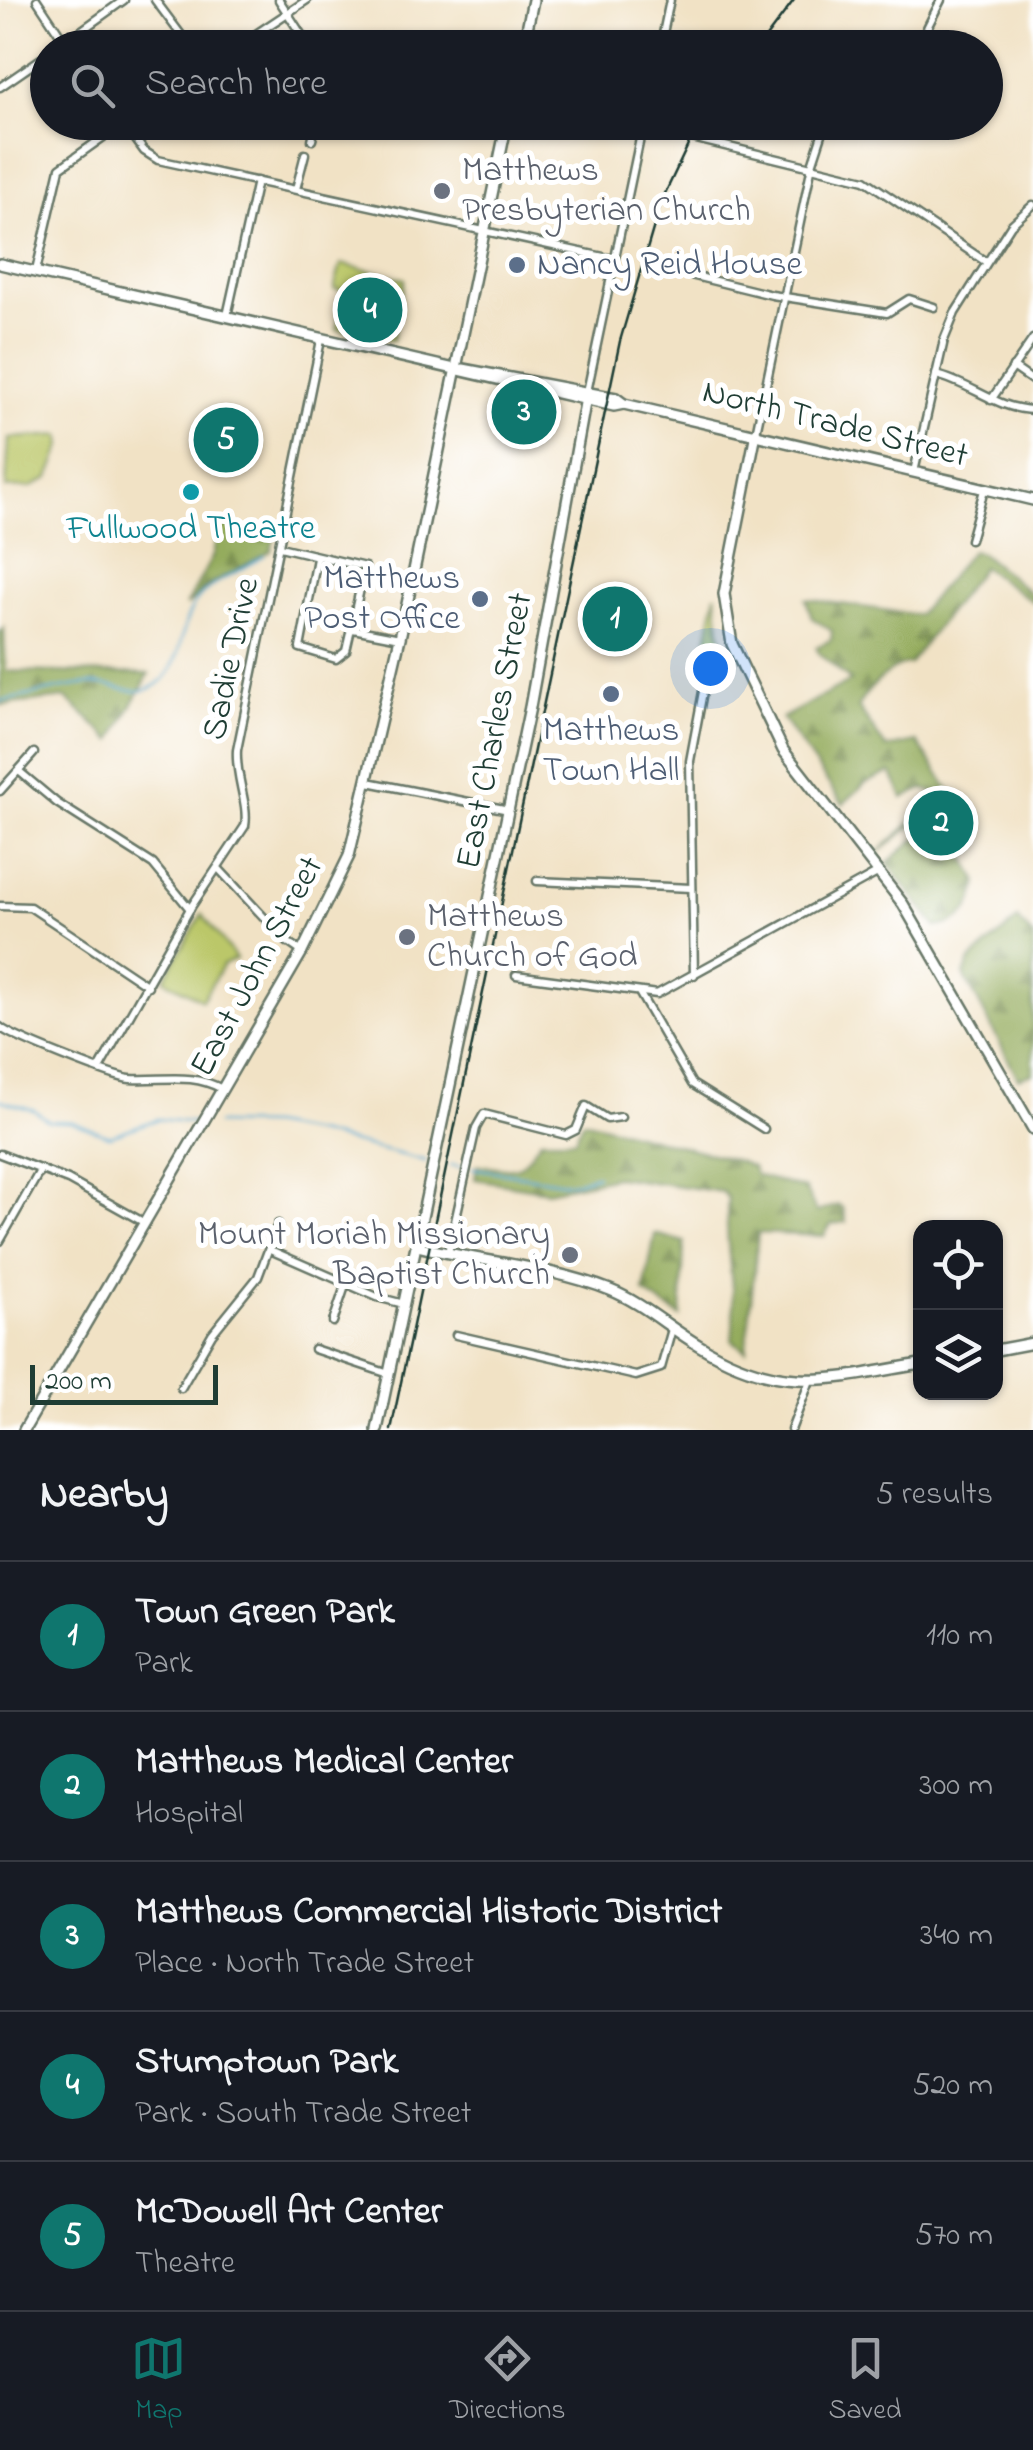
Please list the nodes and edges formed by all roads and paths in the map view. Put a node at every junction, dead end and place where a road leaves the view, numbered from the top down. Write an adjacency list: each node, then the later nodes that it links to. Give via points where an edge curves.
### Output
1 (37, 0): 10 (street)
2 (124, 0): 11 (street)
3 (155, 0): 12 (street)
4 (279, 0): 9 (street)
5 (307, 0): 9 (street)
6 (533, 0): 15 (main road)
7 (670, 0): 16 (street)
8 (941, 0): 17 (street)
9 (287, 13): 13 (street); 14 (street)
10 (54, 30)
11 (84, 30)
12 (177, 30)
13 (262, 30)
14 (298, 30)
15 (526, 30)
16 (664, 30)
17 (927, 30)
18 (30, 66): 19 (street)
19 (0, 87)
20 (98, 140): 35 (street, via 60,168)
21 (138, 140): 28 (street, via 152,158)
22 (503, 140): 31 (main road, East John Street)
23 (639, 140): 32 (street)
24 (709, 140): 27 (street)
25 (820, 140): 27 (street)
26 (304, 154): 29 (street)
27 (812, 165): 33 (street, via 866,180); 37 (street)
28 (257, 181): 29 (street); 39 (street)
29 (296, 190): 31 (street)
30 (1033, 204): 33 (street)
31 (484, 232): 32 (street); 43 (main road, East John Street)
32 (613, 259): 46 (street)
33 (986, 262): 44 (street, via 955,313)
34 (0, 264): 35 (main road, North Trade Street)
35 (36, 272): 39 (main road, North Trade Street)
36 (678, 272): 37 (street)
37 (784, 295): 38 (street, via 887,313 909,299); 49 (street)
38 (934, 307)
39 (227, 316): 41 (main road, North Trade Street)
40 (1033, 339): 42 (street)
41 (321, 340): 43 (main road, North Trade Street); 54 (street, Sadie Drive)
42 (1014, 367): 45 (street); 47 (street)
43 (455, 370): 46 (main road, North Trade Street); 57 (main road, East John Street)
44 (936, 375): 47 (street); 50 (street)
45 (1033, 381)
46 (586, 396): 49 (main road, North Trade Street); 63 (main road, East Charles Street)
47 (990, 400): 48 (street)
48 (1033, 410)
49 (756, 433): 50 (main road, North Trade Street); 65 (main road, via 726,579 725,618 782,750)
50 (914, 473): 51 (main road, North Trade Street)
51 (984, 490): 52 (main road, North Trade Street); 53 (street)
52 (1033, 500)
53 (970, 540)
54 (280, 547): 55 (street); 64 (street, Sadie Drive, via 237,750 246,820)
55 (316, 558): 56 (street, via 365,567); 56 (street, via 300,648 342,657)
56 (353, 628): 57 (street)
57 (400, 638): 61 (main road, East John Street)
58 (707, 670): 67 (street, via 690,751)
59 (34, 753): 60 (street)
60 (20, 772): 62 (street); 69 (street, via 153,864)
61 (368, 782): 63 (street); 70 (main road, East John Street, via 349,856)
62 (0, 791)
63 (509, 810): 86 (main road, East Charles Street)
64 (219, 868): 69 (street, Sadie Drive); 70 (street)
65 (879, 872): 72 (street); 80 (main road, via 922,934)
66 (537, 881): 67 (street)
67 (691, 888): 72 (street)
68 (0, 906): 73 (street, via 30,907)
69 (190, 908): 73 (street, Sadie Drive)
70 (302, 952): 77 (main road, East John Street)
71 (516, 974): 74 (street)
72 (694, 974): 74 (street, via 656,994)
73 (148, 986): 76 (street, Sadie Drive)
74 (640, 994): 79 (street, via 692,1084)
75 (0, 1027): 76 (street)
76 (99, 1069): 77 (street, via 124,1078 195,1078)
77 (224, 1090): 83 (main road, East John Street)
78 (621, 1117): 88 (street, via 607,1119 586,1106 576,1130 566,1135 484,1114)
79 (764, 1129)
80 (1033, 1129)
81 (0, 1154): 82 (street)
82 (41, 1169): 83 (street); 85 (street)
83 (145, 1224): 101 (main road, East John Street)
84 (278, 1224): 87 (street)
85 (0, 1241)
86 (416, 1246): 88 (main road); 90 (main road, East Charles Street)
87 (270, 1250): 89 (street); 100 (street)
88 (448, 1254): 92 (main road, via 601,1287)
89 (346, 1284): 90 (street); 91 (street)
90 (405, 1304): 98 (main road, East Charles Street)
91 (334, 1322)
92 (672, 1329): 93 (street, via 661,1368 636,1376); 99 (main road, via 737,1364)
93 (456, 1336)
94 (1033, 1343): 96 (main road)
95 (314, 1349): 98 (street)
96 (1003, 1349)
97 (913, 1365): 99 (main road)
98 (390, 1374): 102 (main road, East Charles Street)
99 (809, 1382): 103 (street)
100 (181, 1388)
101 (24, 1430)
102 (377, 1430)
103 (790, 1430)

